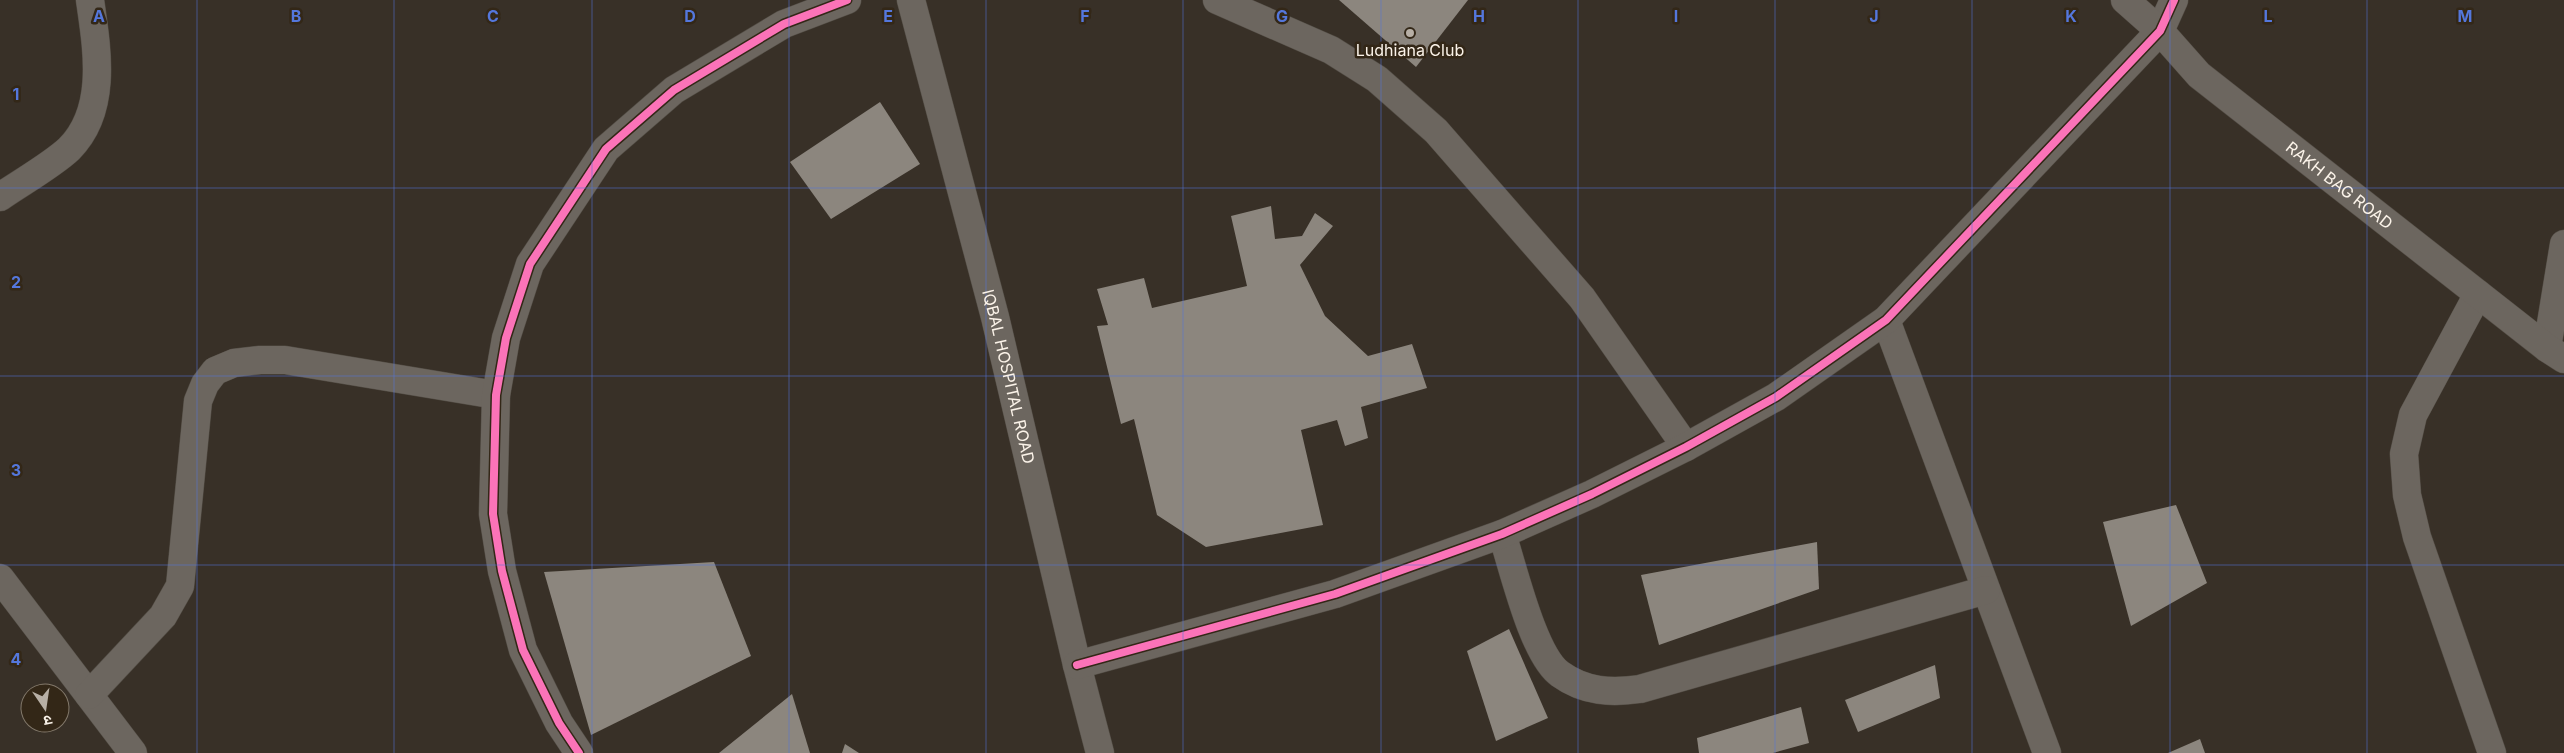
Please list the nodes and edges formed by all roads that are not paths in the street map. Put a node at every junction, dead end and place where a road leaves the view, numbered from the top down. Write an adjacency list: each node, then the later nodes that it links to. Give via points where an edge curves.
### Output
1 (90, 0): 8 (street, via 98,50 96,95 85,127 69,149)
2 (847, 0): 13 (street, via 784,24 674,90 606,149 530,264 506,338)
3 (911, 0): 18 (street, IQBAL HOSPITAL ROAD, via 995,318)
4 (1217, 0): 14 (street, via 1332,50 1377,79 1436,131 1582,298)
5 (2125, 0): 7 (street, RAKH BAG ROAD)
6 (2174, 0): 7 (street)
7 (2160, 31): 10 (street, RAKH BAG ROAD, via 2199,75); 11 (street)
8 (0, 197)
9 (2564, 244): 12 (street)
10 (2478, 294): 12 (street, RAKH BAG ROAD); 24 (street, via 2413,415 2404,454 2407,495 2417,538)
11 (1886, 320): 14 (street, via 1776,397); 17 (street)
12 (2555, 354)
13 (496, 395): 19 (street, via 285,360 234,363 215,371 198,400 180,586 163,616); 21 (street, via 493,514 502,571 523,650 559,724)
14 (1686, 447): 15 (street)
15 (1502, 534): 17 (street, via 1534,635 1546,656 1558,673 1599,691 1640,689); 18 (street, via 1335,594)
16 (0, 578): 19 (street)
17 (1986, 590): 23 (street)
18 (1077, 665): 22 (street, IQBAL HOSPITAL ROAD)
19 (88, 695): 20 (street)
20 (133, 753)
21 (579, 753)
22 (1100, 753)
23 (2047, 753)
24 (2492, 753)

